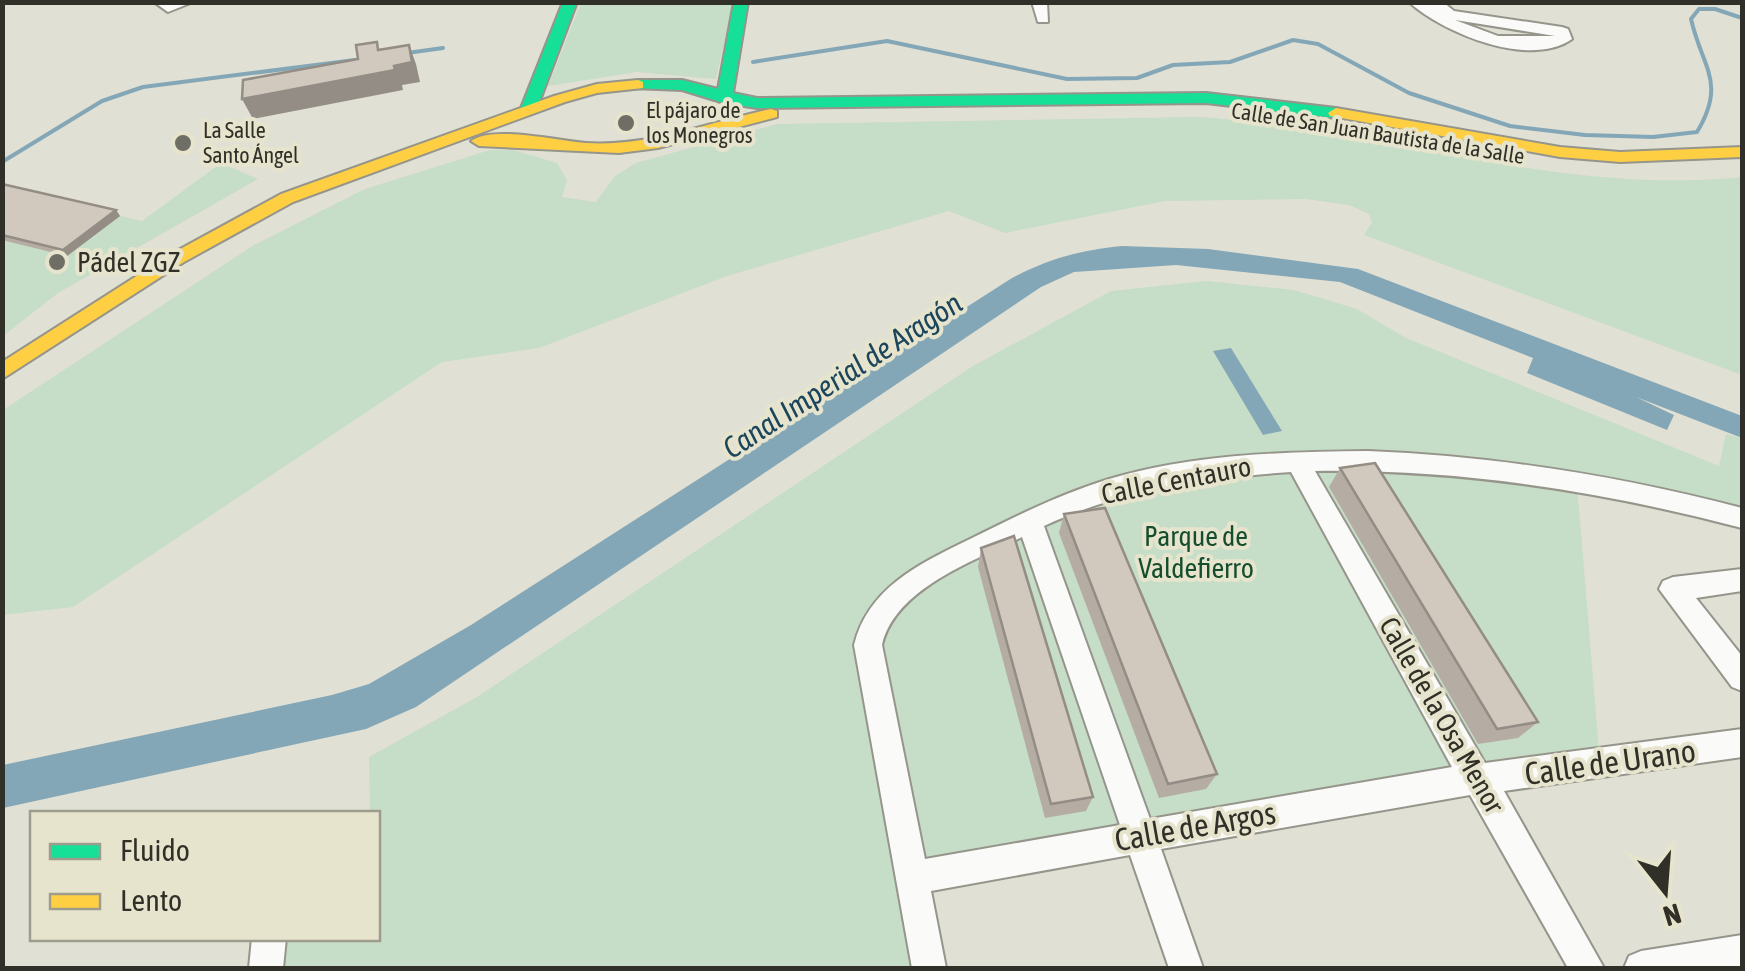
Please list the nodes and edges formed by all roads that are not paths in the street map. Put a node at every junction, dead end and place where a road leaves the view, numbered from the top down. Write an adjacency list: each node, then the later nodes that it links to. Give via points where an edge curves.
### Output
1 (161, 2): 2 (street)
2 (186, 2)
3 (570, 2): 7 (main road)
4 (740, 2): 6 (main road)
5 (1431, 7): 5 (street, via 1458,31 1498,42 1564,39 1546,28)
6 (724, 98): 7 (main road, Calle de San Juan Bautista de la Salle, via 682,85 627,84 580,90); 8 (main road, via 726,111); 10 (main road, Calle de San Juan Bautista de la Salle, via 1206,98 1560,152)
7 (528, 109): 9 (main road, via 524,128); 12 (main road, Calle de San Juan Bautista de la Salle, via 348,171 266,209)
8 (714, 125): 9 (main road, Calle de San Juan Bautista de la Salle, via 618,148); 11 (main road, Calle de San Juan Bautista de la Salle, via 791,113 1216,107 1563,162 1653,169)
9 (531, 140): 13 (main road, Calle de San Juan Bautista de la Salle, via 492,138 457,146 319,196 201,260)
10 (1742, 152)
11 (1742, 164)
12 (2, 372)
13 (2, 390)
14 (1297, 461): 15 (street, Calle Centauro, via 1476,465 1574,479); 16 (street, Calle Centauro, via 1117,488); 20 (street, Calle de la Osa Menor)
15 (1742, 518)
16 (1030, 522): 21 (street); 22 (street, Calle Centauro, via 916,584 882,609 869,632)
17 (1742, 580): 18 (street, via 1673,589)
18 (1742, 678)
19 (1742, 744): 20 (street, Calle de Urano)
20 (1478, 779): 21 (street, Calle de Argos); 28 (street, Calle de la Osa Menor)
21 (1140, 835): 22 (street, Calle de Argos); 27 (street)
22 (913, 878): 26 (street, Calle Centauro)
23 (268, 941): 25 (street)
24 (1742, 952): 29 (street)
25 (266, 968)
26 (929, 968)
27 (1186, 968)
28 (1587, 968)
29 (1641, 968)

